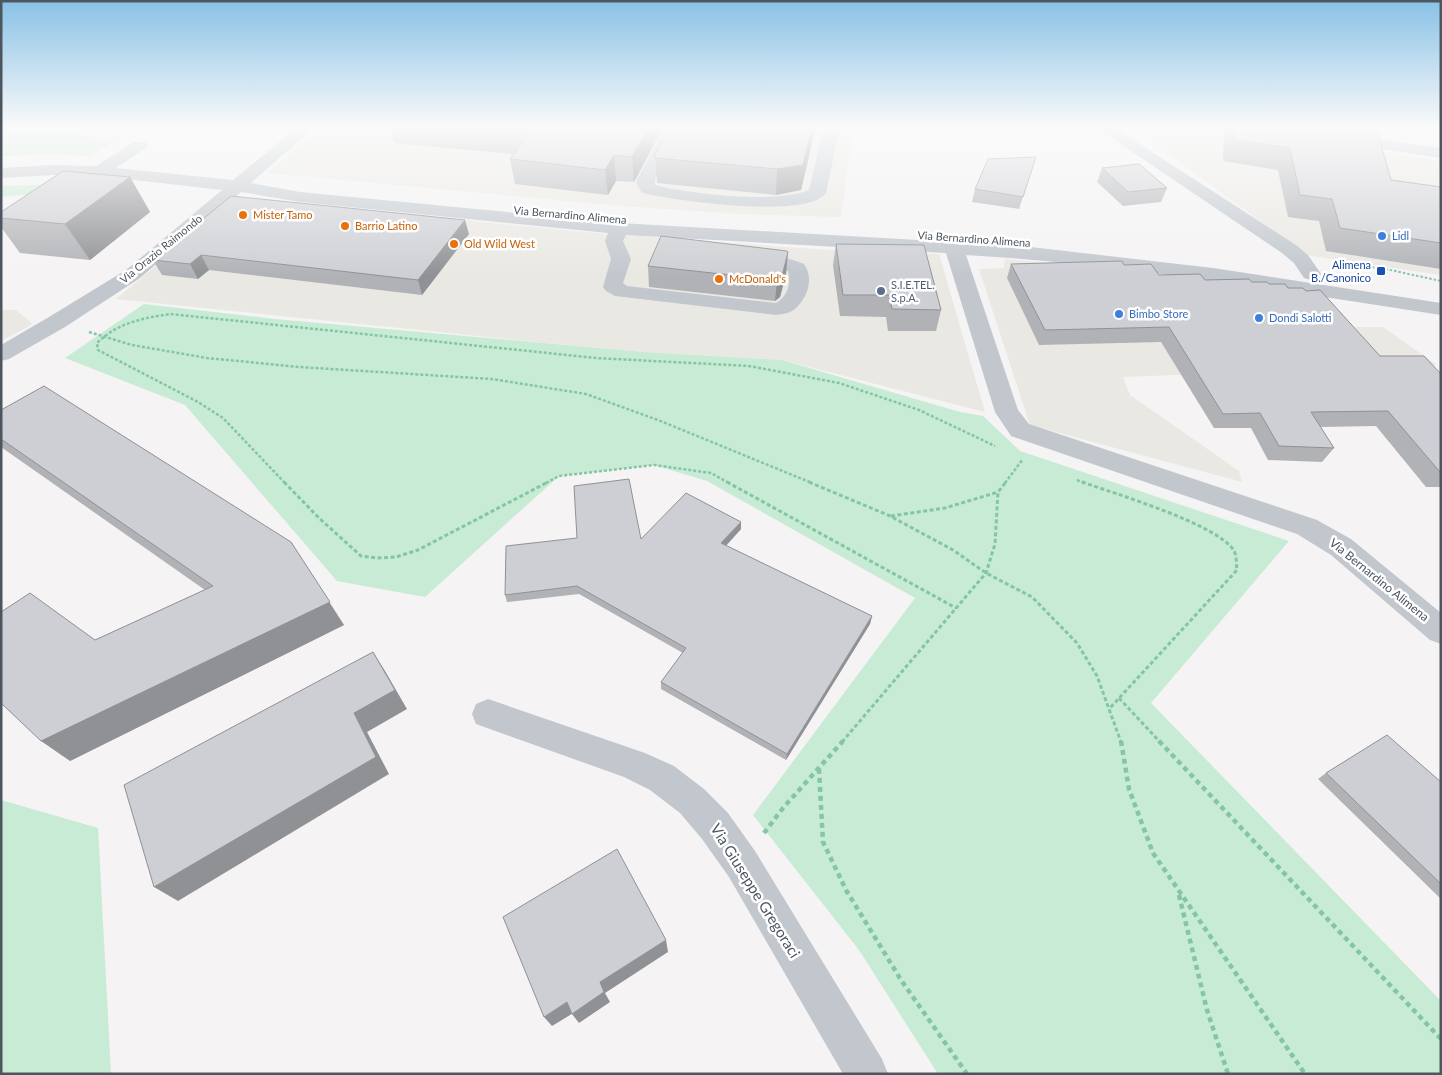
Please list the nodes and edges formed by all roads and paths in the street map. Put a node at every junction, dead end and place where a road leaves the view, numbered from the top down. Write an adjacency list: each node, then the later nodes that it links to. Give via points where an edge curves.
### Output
1 (147, 176): 6 (street)
2 (249, 176): 6 (street, Via Orazio Raimondo)
3 (647, 176): 7 (street, via 646,186 653,190)
4 (822, 176): 7 (street, via 814,196 793,201)
5 (1178, 176): 13 (street, via 1289,249)
6 (237, 186): 8 (street, Via Bernardino Alimena); 9 (street, Via Bernardino Alimena, via 300,197); 17 (street, Via Orazio Raimondo, via 133,274)
7 (727, 199): 8 (street)
8 (722, 226): 13 (street, Via Bernardino Alimena, via 934,235)
9 (630, 236): 10 (street, Via Bernardino Alimena); 11 (street, via 614,241 621,259 613,283 616,290 776,310 790,306 799,278 797,268 783,263)
10 (954, 246): 16 (street, Via Bernardino Alimena, via 1177,269); 20 (street, Via Bernardino Alimena, via 1007,412 1020,430)
11 (733, 258)
12 (1337, 264): 14 (path, via 1381,268)
13 (1311, 274): 15 (street, Via Bernardino Alimena)
14 (1441, 281)
15 (1441, 292)
16 (1441, 309)
17 (57, 322): 18 (path); 19 (street, Via Orazio Raimondo)
18 (102, 336): 21 (path, via 124,325 170,314 596,358 749,366 839,383 919,410); 26 (path, via 132,345 207,358 492,379 586,394 751,456); 28 (path, via 97,343 98,350 222,418 319,518 361,556 396,557 418,550 559,476 654,465 711,473)
19 (1, 354)
20 (1041, 439): 22 (path); 29 (street, Via Bernardino Alimena, via 1320,533)
21 (996, 446)
22 (1022, 459): 23 (path); 25 (path)
23 (1032, 462)
24 (1077, 480): 30 (path, via 1204,526 1223,538 1235,552 1238,570)
25 (998, 492): 26 (path, via 945,508); 27 (path, via 996,544)
26 (890, 516): 27 (path)
27 (986, 572): 28 (path); 31 (path, via 1032,596 1077,643 1097,676)
28 (956, 608): 33 (path)
29 (1441, 631)
30 (1119, 698): 31 (path); 36 (path)
31 (1110, 708): 35 (path, via 1120,736 1134,805 1153,853)
32 (488, 714): 34 (street, Via Giuseppe Gregoraci, via 617,758 662,778 692,800)
33 (819, 768): 34 (path, via 782,808); 38 (path, via 823,842 846,890 901,980)
34 (742, 864): 37 (street, Via Giuseppe Gregoraci)
35 (1178, 892): 39 (path, via 1207,1010); 40 (path)
36 (1441, 1039)
37 (866, 1074)
38 (967, 1074)
39 (1228, 1074)
40 (1304, 1074)

